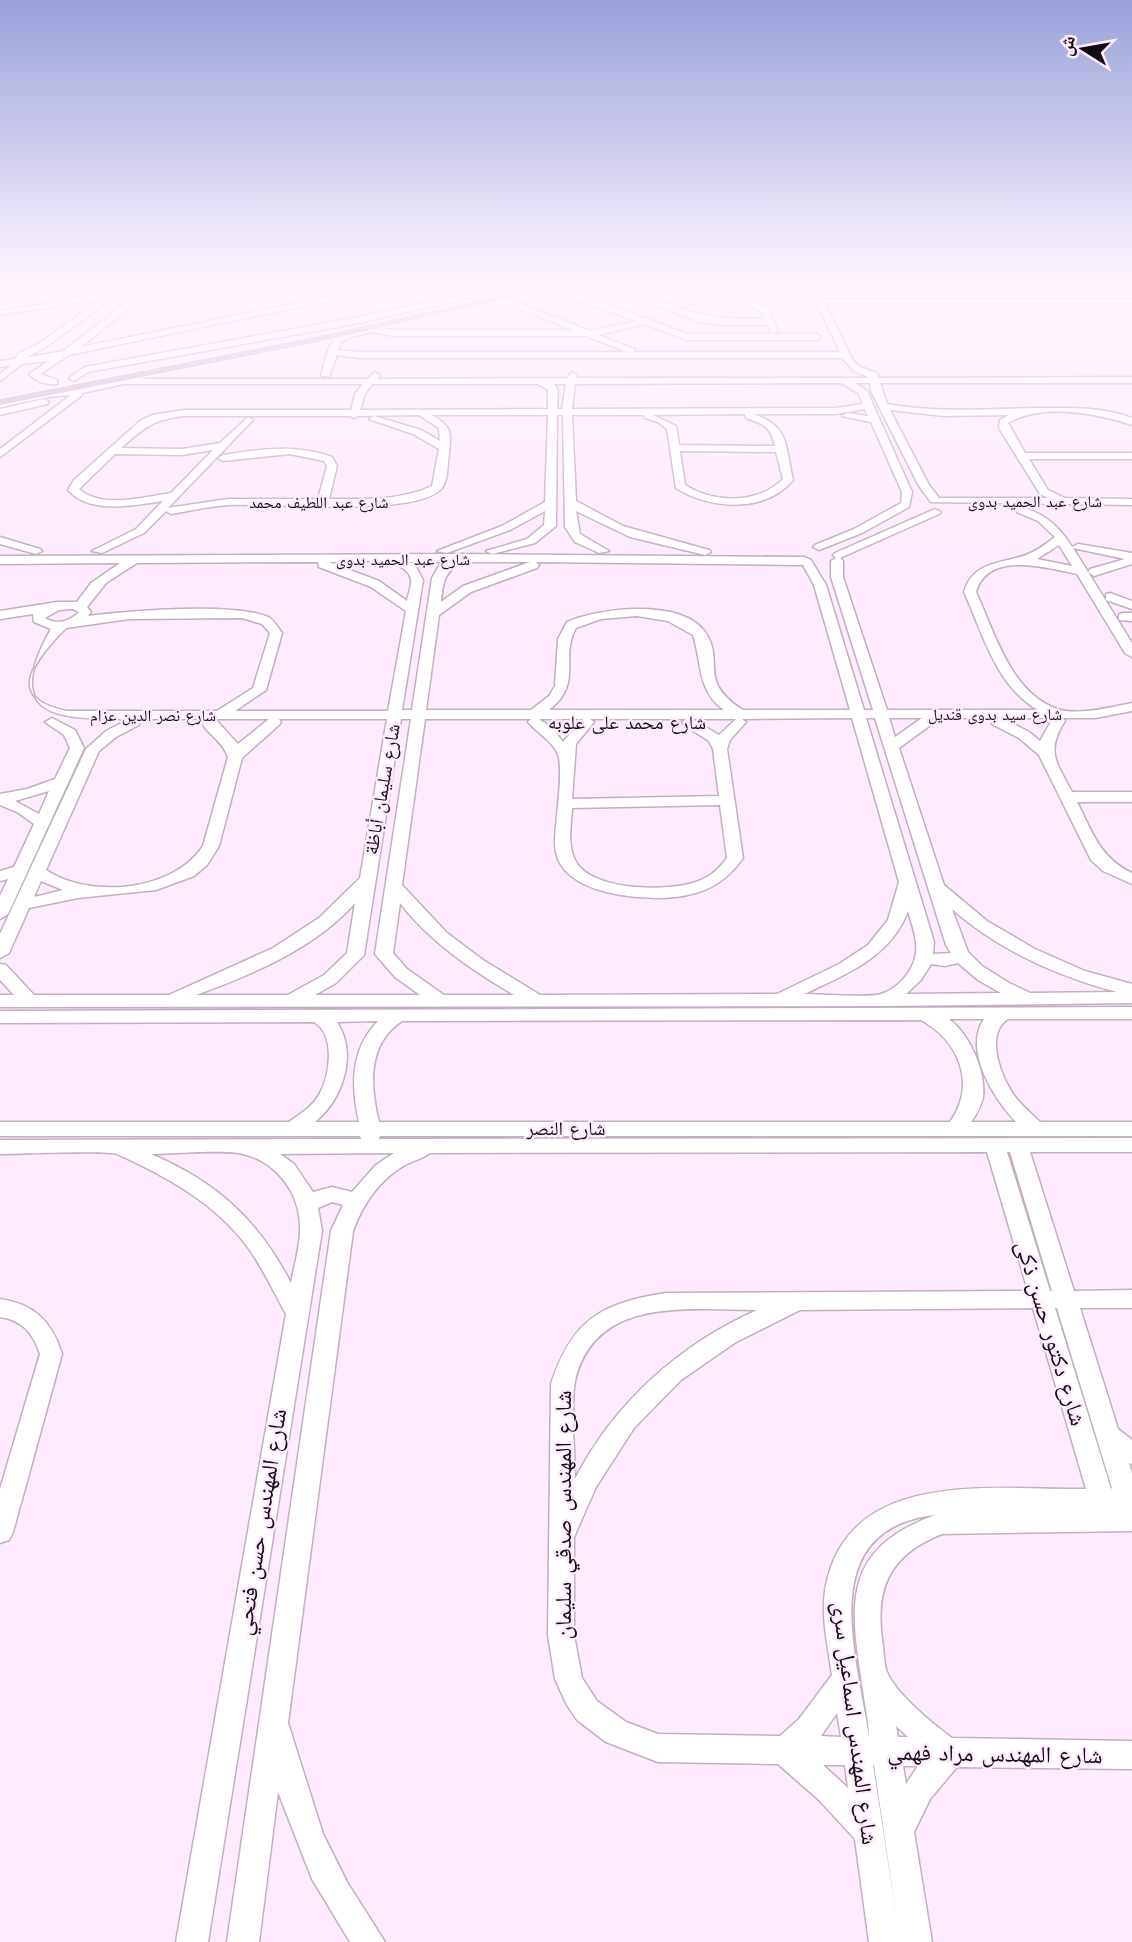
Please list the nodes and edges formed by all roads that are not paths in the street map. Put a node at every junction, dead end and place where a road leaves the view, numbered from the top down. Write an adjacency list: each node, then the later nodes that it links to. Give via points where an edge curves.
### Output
1 (38, 378): 18 (street)
2 (74, 378): 18 (main road)
3 (126, 378): 22 (main road)
4 (142, 378): 19 (street)
5 (193, 378): 6 (street); 7 (street); 19 (street)
6 (210, 378)
7 (215, 378)
8 (332, 378): 28 (street, via 348,390)
9 (368, 378): 10 (street)
10 (374, 378): 11 (street); 28 (street)
11 (532, 378): 12 (street); 31 (street, via 553,387)
12 (572, 378): 13 (street); 32 (street)
13 (672, 378)
14 (841, 378): 26 (street, via 862,391)
15 (862, 378): 16 (street)
16 (875, 378): 17 (street); 17 (street); 27 (street)
17 (1132, 380)
18 (54, 382): 21 (main road)
19 (126, 382): 20 (street)
20 (91, 388): 22 (street); 25 (street)
21 (0, 394)
22 (32, 396): 23 (main road); 24 (street)
23 (0, 401)
24 (48, 403): 25 (street); 30 (street); 53 (street)
25 (63, 404): 53 (street, via 21,438)
26 (869, 406): 34 (street); 44 (street)
27 (884, 406): 35 (street); 45 (street)
28 (351, 411): 36 (street); 37 (street); 43 (street); 43 (street); 56 (street, via 417,432)
29 (1024, 411): 35 (street); 47 (street); 48 (street, via 1088,411)
30 (0, 412)
31 (552, 413): 32 (street); 36 (street); 36 (street); 72 (street)
32 (568, 413): 33 (street); 33 (street); 69 (street)
33 (599, 413): 34 (street); 39 (street)
34 (844, 413): 42 (street); 44 (street)
35 (974, 413): 45 (street); 46 (street)
36 (521, 414): 38 (street)
37 (424, 415): 38 (street); 51 (street, via 443,426)
38 (483, 415): 51 (street, via 463,421)
39 (642, 415): 40 (street); 49 (street)
40 (688, 415): 41 (street); 49 (street)
41 (746, 415): 42 (street); 50 (street)
42 (795, 415): 50 (street)
43 (258, 417): 54 (street); 58 (street, via 226,413 155,417); 61 (street)
44 (875, 420): 73 (street, via 907,492)
45 (891, 420): 74 (street)
46 (987, 422): 47 (street); 75 (street, via 1030,486)
47 (1003, 422): 62 (street)
48 (1132, 422)
49 (672, 428): 55 (street)
50 (776, 429): 57 (street)
51 (446, 435): 56 (street, شارع عبد اللطيف محمد)
52 (259, 442): 60 (street)
53 (3, 445)
54 (225, 445): 59 (street); 65 (street)
55 (674, 447): 57 (street); 57 (street, via 680,486 696,496 725,501 756,498 784,485 789,474)
56 (444, 448): 68 (street, شارع عبد اللطيف محمد, via 440,482 428,494 399,501)
57 (781, 449)
58 (112, 451): 59 (street); 71 (street, via 73,490 88,500)
59 (182, 452): 65 (street)
60 (288, 453): 61 (street); 68 (street, via 321,456 332,462)
61 (223, 458): 66 (street)
62 (1023, 458): 63 (street); 63 (street); 78 (street)
63 (1054, 458): 64 (street)
64 (1132, 458)
65 (209, 461): 66 (street)
66 (180, 496): 67 (street, شارع عبد اللطيف محمد); 71 (street, شارع عبد اللطيف محمد); 77 (street); 79 (street)
67 (228, 502): 68 (street, شارع عبد اللطيف محمد); 77 (street, شارع عبد اللطيف محمد)
68 (323, 502)
69 (570, 502): 81 (street); 93 (street, via 610,527)
70 (1132, 502): 78 (street, شارع عبد الحميد بدوى)
71 (121, 503): 79 (street)
72 (552, 503): 80 (street); 90 (street, via 506,528)
73 (905, 503): 74 (street, via 918,498); 85 (street, via 858,531)
74 (937, 506): 75 (street, شارع عبد الحميد بدوى); 98 (street, شارع عبد الحميد بدوى)
75 (1022, 506): 78 (street); 78 (street, شارع عبد الحميد بدوى)
76 (1132, 510): 78 (street, شارع عبد الحميد بدوى)
77 (171, 511): 84 (street)
78 (1062, 515): 82 (street); 86 (street)
79 (156, 516): 89 (street, via 130,538)
80 (551, 519): 81 (street); 91 (street, via 550,526 531,541)
81 (570, 519): 92 (street, via 572,534)
82 (1061, 538): 102 (street); 106 (street)
83 (0, 540): 88 (street)
84 (150, 545): 89 (street, شارع عبد الحميد بدوى); 94 (street, شارع عبد الحميد بدوى)
85 (818, 547): 97 (street); 98 (street, via 831,550)
86 (1078, 547): 103 (street); 106 (street)
87 (0, 551): 88 (street, شارع عبد الحميد بدوى)
88 (36, 551): 89 (street, شارع عبد الحميد بدوى)
89 (98, 551)
90 (443, 551): 91 (street, شارع عبد الحميد بدوى); 94 (street, شارع عبد الحميد بدوى)
91 (492, 551): 92 (street, شارع عبد الحميد بدوى)
92 (603, 551): 93 (street, شارع عبد الحميد بدوى)
93 (705, 552): 97 (street, شارع عبد الحميد بدوى)
94 (327, 555): 95 (street, شارع عبد الحميد بدوى); 100 (street, شارع عبد الحميد بدوى)
95 (394, 558): 96 (street, شارع عبد الحميد بدوى); 110 (street, شارع سليمان أباظة, via 415,573)
96 (461, 558): 101 (street, شارع عبد الحميد بدوى); 112 (street, شارع سليمان أباظة, via 439,573)
97 (805, 558): 98 (street, via 824,564); 101 (street, شارع عبد الحميد بدوى); 126 (street, via 820,585)
98 (838, 558): 125 (street, via 837,577)
99 (140, 559): 100 (street, شارع عبد الحميد بدوى); 105 (street, شارع عبد الحميد بدوى); 111 (street, via 107,575 89,593)
100 (299, 559): 110 (street, via 352,574 386,590)
101 (565, 559): 112 (street, via 488,579)
102 (1025, 559): 106 (street); 120 (street, via 985,571 971,584 970,592)
103 (1132, 559): 106 (street)
104 (0, 560): 105 (street, شارع عبد الحميد بدوى)
105 (75, 560): 109 (street, via 88,570 87,583)
106 (1088, 571): 107 (street); 117 (street)
107 (1110, 597): 108 (street); 114 (street)
108 (1132, 604)
109 (53, 607): 111 (street); 113 (street); 115 (street, via 38,616)
110 (412, 610): 134 (street, شارع سليمان أباظة)
111 (81, 612): 116 (street); 124 (street, via 228,613 266,621 276,633)
112 (433, 613): 135 (street, شارع سليمان أباظة)
113 (1, 614): 115 (street)
114 (1126, 614): 117 (street)
115 (41, 622): 116 (street); 118 (street)
116 (62, 625): 121 (street)
117 (1128, 633): 119 (street)
118 (24, 649)
119 (1132, 653)
120 (1010, 680): 143 (street, via 1009,698); 144 (street)
121 (9, 681)
122 (562, 686): 123 (street, via 564,637 571,625 604,614 644,613 684,621 699,633); 136 (street); 137 (street)
123 (708, 686): 138 (street); 139 (street)
124 (259, 690): 130 (street); 131 (street)
125 (875, 694): 141 (street); 142 (street)
126 (853, 695): 129 (street); 140 (street)
127 (11, 698): 131 (street, شارع نصر الدين عزام, via 48,713)
128 (1132, 707): 144 (street, شارع سيد بدوى قنديل)
129 (814, 714): 139 (street, شارع محمد على علوبه); 140 (street, شارع محمد على علوبه)
130 (295, 715): 131 (street, شارع نصر الدين عزام); 134 (street, شارع نصر الدين عزام)
131 (211, 717): 146 (street, شارع نصر الدين عزام); 147 (street, شارع نصر الدين عزام); 153 (street)
132 (1132, 717): 144 (street, شارع سيد بدوى قنديل)
133 (26, 718): 145 (street, شارع نصر الدين عزام)
134 (394, 718): 135 (street, شارع محمد على علوبه); 147 (street, شارع نصر الدين عزام); 163 (street, شارع سليمان أباظة)
135 (418, 718): 136 (street, شارع محمد على علوبه); 166 (street, شارع سليمان أباظة)
136 (535, 718): 137 (street, شارع محمد على علوبه); 152 (street)
137 (588, 718): 138 (street, شارع محمد على علوبه); 152 (street, via 569,743)
138 (688, 718): 139 (street, شارع محمد على علوبه); 150 (street, via 715,738)
139 (739, 718): 140 (street, شارع محمد على علوبه); 150 (street)
140 (859, 718): 141 (street, شارع سيد بدوى قنديل); 165 (street)
141 (883, 718): 142 (street, شارع سيد بدوى قنديل); 148 (street)
142 (925, 718): 143 (street, شارع سيد بدوى قنديل); 148 (street)
143 (995, 718): 144 (street, شارع سيد بدوى قنديل); 151 (street)
144 (1056, 718): 151 (street)
145 (52, 722): 146 (street, شارع نصر الدين عزام); 149 (street)
146 (134, 722): 149 (street)
147 (274, 722): 153 (street)
148 (892, 746): 167 (street)
149 (85, 749): 154 (street); 161 (street)
150 (720, 749): 158 (street)
151 (1045, 752): 155 (street)
152 (566, 755): 159 (street)
153 (235, 757): 168 (street, via 211,846 196,867 144,889)
154 (61, 782): 157 (street); 160 (street)
155 (1066, 797): 156 (street); 164 (street, via 1097,857)
156 (1132, 797)
157 (0, 800): 160 (street)
158 (727, 800): 159 (street); 159 (street, via 735,858 731,868 709,884 651,892 608,887 575,871 564,848)
159 (566, 804)
160 (42, 823): 161 (street)
161 (29, 870): 162 (street); 168 (street); 169 (street); 170 (street)
162 (0, 876)
163 (367, 879): 173 (street, شارع سليمان أباظة); 186 (street, via 340,911 291,947 253,967)
164 (1132, 879)
165 (908, 883): 175 (street); 182 (street, via 896,920 870,952)
166 (394, 885): 172 (street, شارع سليمان أباظة); 181 (street, via 448,945)
167 (936, 885): 174 (street); 177 (street, via 974,920 1025,951)
168 (84, 892): 169 (street)
169 (22, 905): 171 (street)
170 (0, 912)
171 (0, 953)
172 (384, 954): 173 (street, via 369,959); 180 (street, via 401,973)
173 (355, 955): 187 (street, via 330,979)
174 (961, 956): 175 (street, via 945,961); 179 (street, via 977,973)
175 (926, 958): 183 (street, via 919,973)
176 (0, 969): 185 (street)
177 (1132, 990)
178 (1132, 997): 179 (street)
179 (1030, 999): 183 (street)
180 (439, 1000): 181 (street); 187 (street)
181 (537, 1000): 188 (street)
182 (780, 1000): 183 (street); 188 (street)
183 (885, 1000)
184 (0, 1001): 185 (street)
185 (29, 1001): 186 (street)
186 (164, 1001): 189 (street)
187 (292, 1001): 189 (street)
188 (667, 1008): 192 (street); 194 (street)
189 (186, 1009): 193 (street); 195 (street)
190 (1132, 1013): 191 (street)
191 (1003, 1014): 192 (street); 200 (street, via 991,1020 985,1045 997,1084)
192 (927, 1015): 199 (street, via 954,1034 972,1085 973,1100)
193 (318, 1016): 194 (street); 196 (street, via 335,1034 332,1086 326,1100)
194 (398, 1016): 202 (street, via 385,1023 369,1047 362,1089)
195 (0, 1017)
196 (295, 1128): 197 (street, شارع النصر); 202 (street, شارع النصر)
197 (0, 1129)
198 (1132, 1129): 200 (street, شارع النصر)
199 (955, 1130): 200 (street, شارع النصر); 201 (street, شارع النصر)
200 (1036, 1130)
201 (704, 1137): 202 (street, شارع النصر); 204 (street); 209 (street)
202 (370, 1138): 208 (street); 209 (street)
203 (1132, 1145): 205 (street)
204 (995, 1146): 205 (street); 213 (street, شارع دكتور حسن ذكى)
205 (1018, 1146): 213 (street, شارع دكتور حسن ذكى)
206 (0, 1147): 207 (street)
207 (92, 1147): 208 (street); 216 (street, via 122,1150 149,1160 219,1202 256,1241)
208 (230, 1147): 211 (street, via 259,1151 281,1165 299,1183)
209 (436, 1147): 210 (street, شارع المهندس حسن فتحي, via 411,1153 388,1167)
210 (354, 1202): 211 (street, via 332,1194); 224 (street, شارع المهندس حسن فتحي, via 342,1231)
211 (309, 1204): 216 (street, شارع المهندس حسن فتحي, via 311,1231)
212 (1132, 1299): 213 (street, شارع المهندس صدقي سليمان)
213 (1054, 1300): 214 (street, شارع المهندس صدقي سليمان); 217 (street, شارع دكتور حسن ذكى); 219 (street, شارع دكتور حسن ذكى)
214 (801, 1301): 221 (street, via 748,1322 699,1351 655,1387 617,1430 586,1481); 221 (street, شارع المهندس صدقي سليمان, via 636,1306 608,1317 585,1335 570,1357 564,1384)
215 (0, 1308): 220 (street, via 30,1317 45,1333 51,1354)
216 (296, 1312): 232 (street, شارع المهندس حسن فتحي)
217 (1108, 1436): 218 (street); 219 (street, شارع دكتور حسن ذكى)
218 (1132, 1454)
219 (1122, 1509): 222 (street, شارع المهندس اسماعيل سرى, via 942,1523 915,1532 893,1547 876,1569 867,1594); 223 (street, شارع المهندس اسماعيل سرى, via 951,1501 919,1504 890,1514 866,1532 849,1555 839,1584)
220 (0, 1532)
221 (563, 1539): 225 (street, شارع المهندس صدقي سليمان, via 564,1666 575,1695 596,1720 625,1739 657,1748)
222 (874, 1677): 227 (street, شارع المهندس اسماعيل سرى); 228 (street, via 894,1706)
223 (846, 1679): 225 (street, via 816,1721); 226 (street, شارع المهندس اسماعيل سرى)
224 (275, 1720): 233 (street, شارع المهندس حسن فتحي); 234 (street, via 288,1784 311,1848 345,1911)
225 (784, 1751): 226 (street, شارع المهندس صدقي سليمان); 230 (street, via 843,1801)
226 (857, 1753): 227 (street, شارع المهندس مراد فهمي); 230 (street, شارع المهندس اسماعيل سرى)
227 (886, 1753): 228 (street, شارع المهندس مراد فهمي); 231 (street, شارع المهندس اسماعيل سرى)
228 (949, 1754): 229 (street, شارع المهندس مراد فهمي); 231 (street, via 915,1793)
229 (1132, 1755)
230 (869, 1833): 235 (street, شارع المهندس اسماعيل سرى)
231 (898, 1833): 236 (street, شارع المهندس اسماعيل سرى)
232 (192, 1942)
233 (243, 1942)
234 (369, 1942)
235 (885, 1942)
236 (916, 1942)

